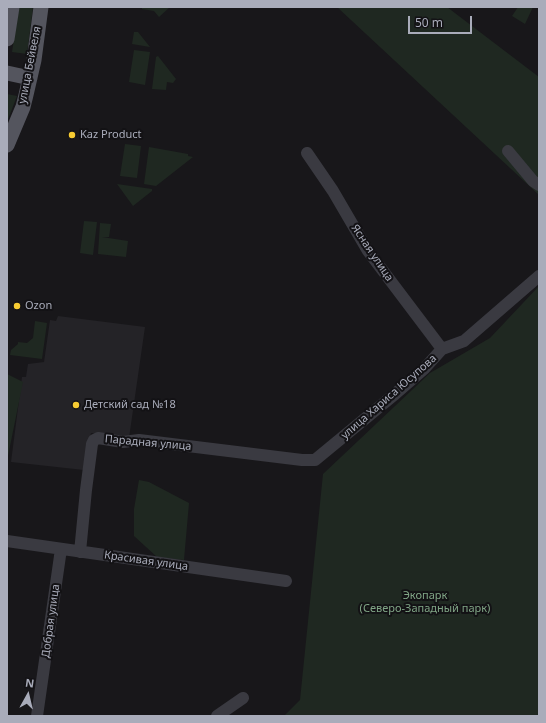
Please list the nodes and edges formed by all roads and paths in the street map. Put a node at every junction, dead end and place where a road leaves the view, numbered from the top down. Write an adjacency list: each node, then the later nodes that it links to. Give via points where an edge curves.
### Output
1 (12, 7): 3 (main road)
2 (41, 7): 5 (main road, улица Бейвеля)
3 (7, 40)
4 (7, 73): 5 (main road)
5 (30, 78): 6 (main road, улица Бейвеля, via 23,107)
6 (7, 145)
7 (508, 151): 9 (street)
8 (307, 152): 11 (street, Ясная улица, via 368,251)
9 (539, 185)
10 (539, 276): 11 (street, улица Хариса Юсупова, via 464,341)
11 (442, 349): 12 (street, улица Хариса Юсупова, via 424,369)
12 (315, 460): 15 (street, Парадная улица, via 139,440 123,442 98,438 92,444)
13 (7, 541): 14 (street, Красивая улица)
14 (61, 549): 15 (street, Красивая улица); 18 (street, Добрая улица)
15 (80, 552): 16 (street, Красивая улица)
16 (286, 581)
17 (243, 698): 19 (street)
18 (37, 716)
19 (217, 716)

